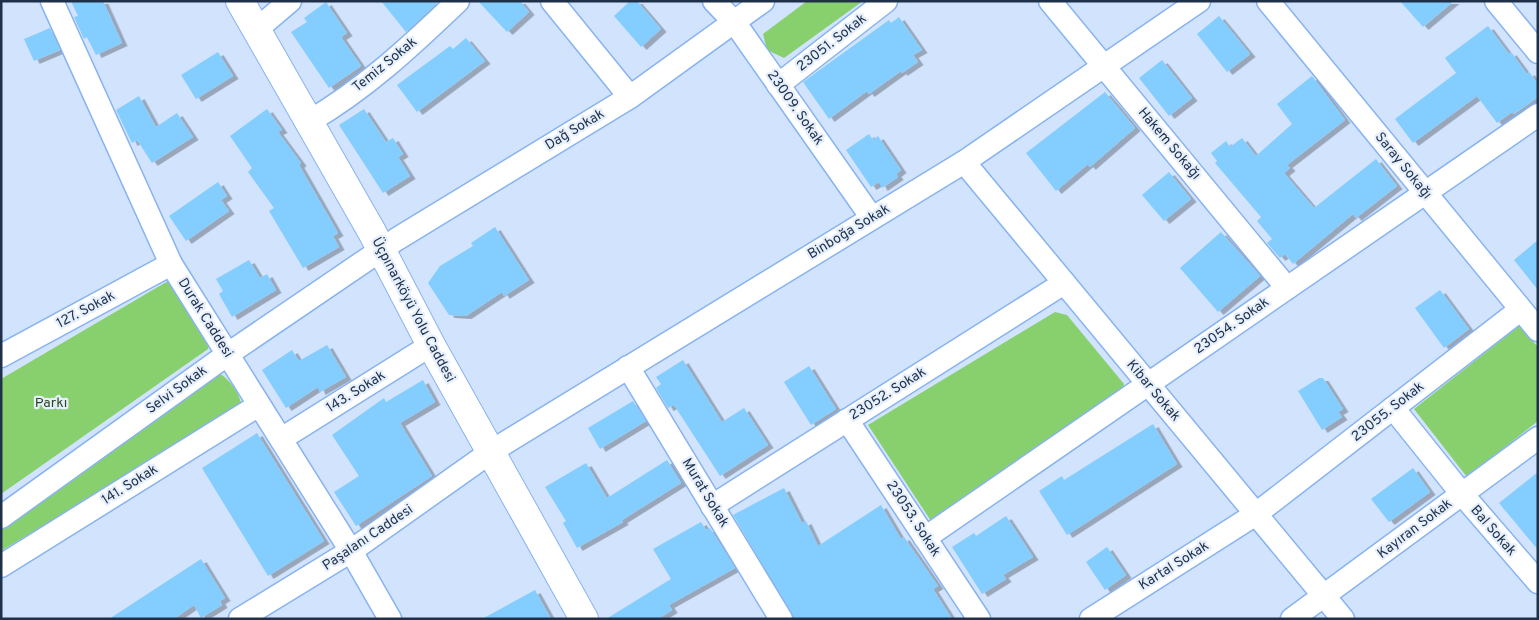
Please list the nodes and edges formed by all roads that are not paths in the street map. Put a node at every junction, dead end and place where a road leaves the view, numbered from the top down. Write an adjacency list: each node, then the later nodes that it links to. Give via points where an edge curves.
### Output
1 (52, 1): 25 (street, Durak Caddesi)
2 (240, 1): 14 (main road, Üçpınarköyü Yolu Caddesi)
3 (290, 1): 14 (street)
4 (458, 1): 20 (street, Temiz Sokak, via 397,59)
5 (552, 1): 18 (street)
6 (714, 1): 13 (street, 23009. Sokak)
7 (763, 1): 13 (street, Dağ Sokak)
8 (886, 1): 17 (street, 23051. Sokak)
9 (1050, 1): 16 (street, Hakem Sokağı)
10 (1199, 1): 16 (street, Binboğa Sokak)
11 (1268, 1): 22 (street, Saray Sokağı)
12 (1496, 1): 15 (street)
13 (735, 23): 17 (street, 23009. Sokak); 18 (street, Dağ Sokak)
14 (256, 30): 20 (main road, Üçpınarköyü Yolu Caddesi)
15 (1538, 52)
16 (1105, 67): 21 (street, Binboğa Sokak); 27 (street, Hakem Sokağı)
17 (778, 85): 23 (street, 23009. Sokak)
18 (630, 97): 24 (street, Dağ Sokak)
19 (1538, 115): 22 (street, 23054. Sokak)
20 (308, 122): 24 (main road, Üçpınarköyü Yolu Caddesi)
21 (964, 162): 23 (street, Binboğa Sokak); 26 (street, Kibar Sokak)
22 (1425, 193): 27 (street, 23054. Sokak); 28 (street, Saray Sokağı)
23 (872, 218): 33 (street, Binboğa Sokak)
24 (381, 250): 30 (main road, Üçpınarköyü Yolu Caddesi); 31 (street, Selvi Sokak)
25 (171, 264): 31 (street, Durak Caddesi); 32 (street, 127. Sokak)
26 (1064, 283): 34 (street, Kibar Sokak); 37 (street, 23052. Sokak)
27 (1287, 288): 34 (street, 23054. Sokak)
28 (1520, 310): 29 (street, Saray Sokağı); 36 (street, 23055. Sokak)
29 (1538, 330)
30 (431, 345): 39 (street, 143. Sokak); 40 (main road, Üçpınarköyü Yolu Caddesi)
31 (228, 354): 35 (street, Durak Caddesi); 44 (street, Selvi Sokak)
32 (1, 356)
33 (628, 367): 40 (street, Binboğa Sokak); 42 (street, Murat Sokak)
34 (1148, 384): 43 (street, Kibar Sokak); 45 (street, 23054. Sokak)
35 (260, 404): 39 (street, Durak Caddesi); 47 (street, 141. Sokak)
36 (1393, 408): 41 (street, Bal Sokak); 43 (street, 23055. Sokak)
37 (848, 420): 42 (street, 23052. Sokak); 45 (street, 23053. Sokak)
38 (1538, 438): 41 (street, Kayıran Sokak)
39 (281, 439): 46 (street, Durak Caddesi)
40 (492, 451): 46 (street, Paşalanı Caddesi); 52 (main road, Üçpınarköyü Yolu Caddesi)
41 (1462, 494): 48 (street, Bal Sokak); 49 (street, Kayıran Sokak)
42 (712, 506): 53 (street, Murat Sokak)
43 (1256, 514): 49 (street, Kibar Sokak); 55 (street, Kartal Sokak)
44 (1, 517)
45 (925, 538): 54 (street, 23053. Sokak)
46 (351, 551): 50 (street, Paşalanı Caddesi); 51 (street, Durak Caddesi)
47 (1, 566)
48 (1538, 582)
49 (1324, 597): 56 (street, Kayıran Sokak); 57 (street, Kibar Sokak)
50 (240, 619)
51 (390, 619)
52 (584, 619)
53 (781, 619)
54 (979, 619)
55 (1091, 619)
56 (1292, 619)
57 (1343, 619)

